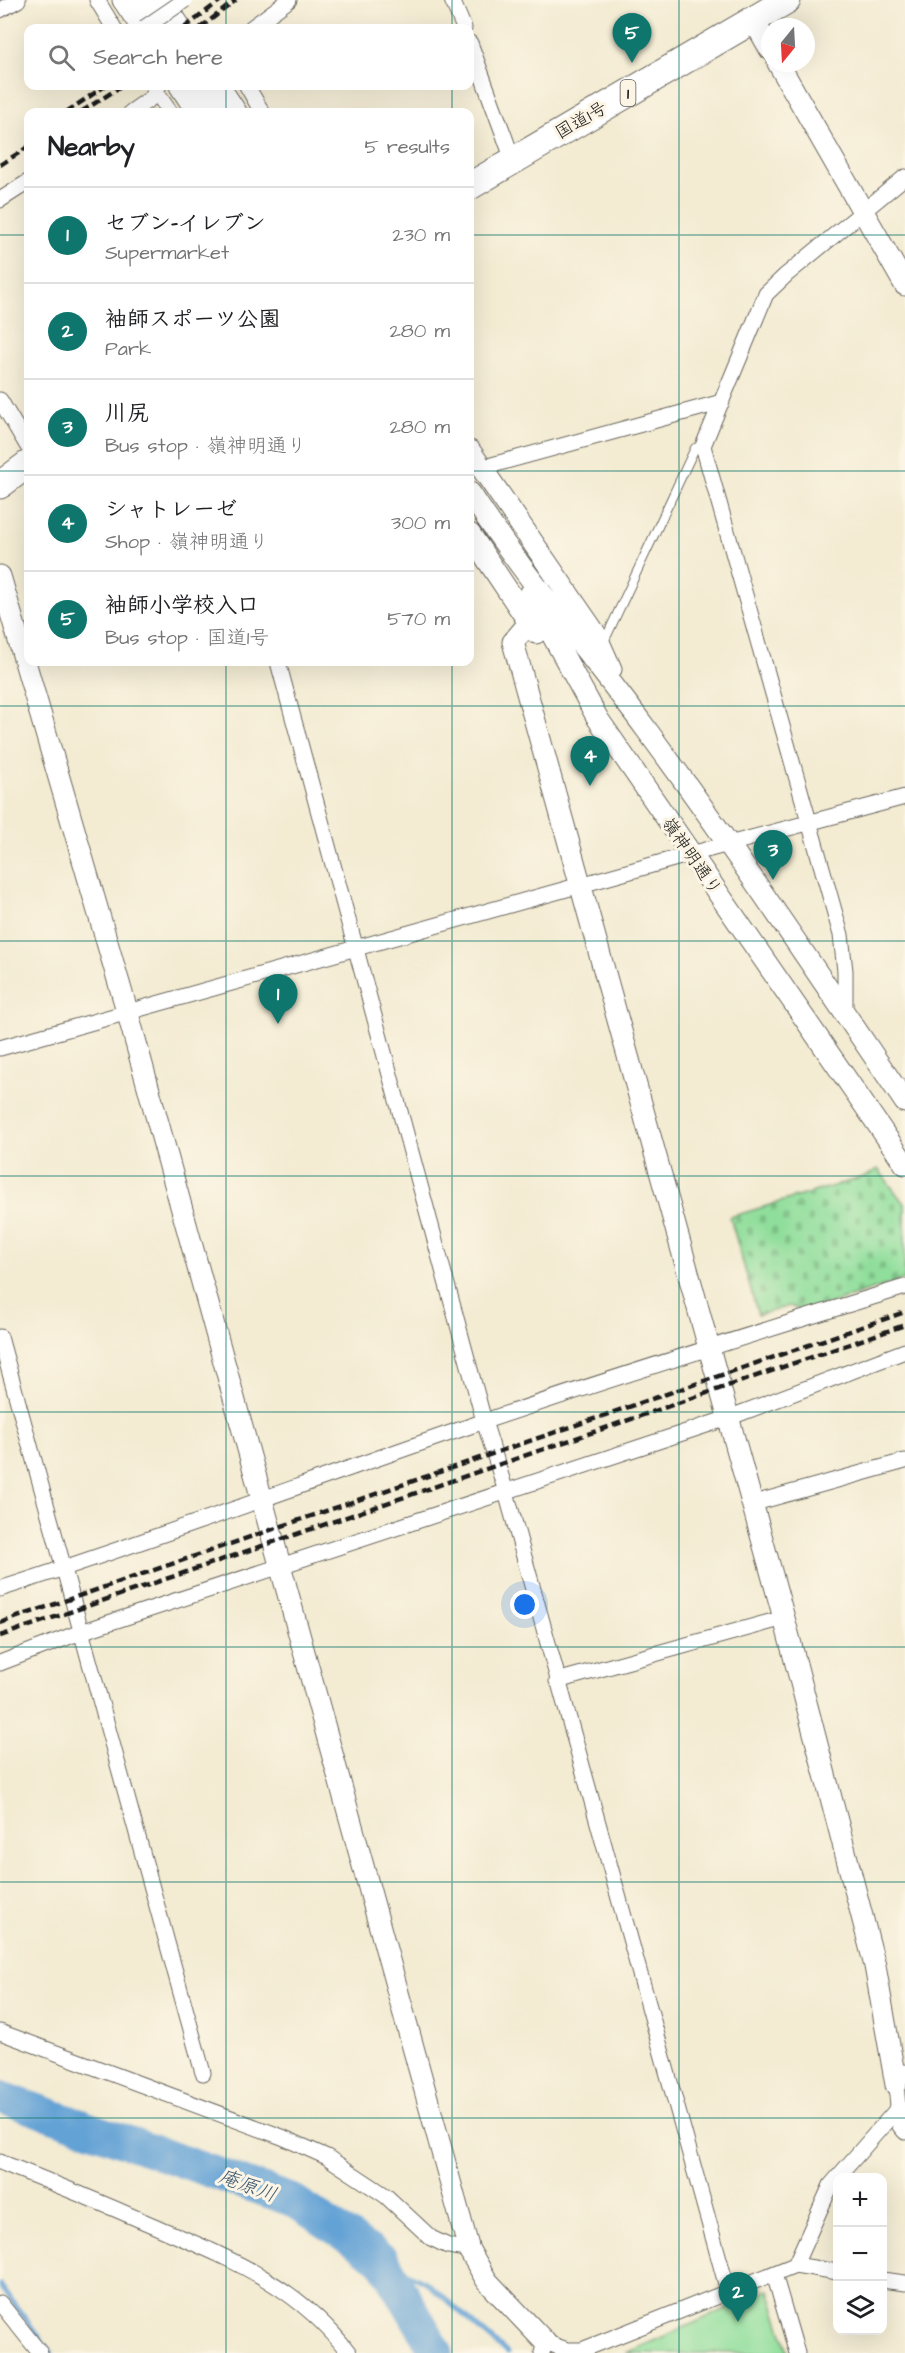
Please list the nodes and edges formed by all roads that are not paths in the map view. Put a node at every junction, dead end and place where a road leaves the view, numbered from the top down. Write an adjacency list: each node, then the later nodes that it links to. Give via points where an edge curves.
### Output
1 (18, 0): 10 (street)
2 (97, 0): 12 (street)
3 (123, 0): 13 (street)
4 (141, 0): 15 (street)
5 (162, 0): 16 (street)
6 (185, 0): 14 (street, bridge)
7 (289, 0): 17 (street)
8 (452, 0): 18 (street)
9 (787, 0): 11 (highway, 国道1号 / 1)
10 (0, 10)
11 (753, 20): 19 (street); 33 (highway, 国道1号 / 1)
12 (112, 24)
13 (140, 24)
14 (149, 24)
15 (157, 24)
16 (179, 24)
17 (256, 24)
18 (462, 24)
19 (761, 34)
20 (474, 54): 33 (street)
21 (783, 72): 38 (street)
22 (157, 90): 27 (street); 28 (street)
23 (183, 90): 29 (street)
24 (201, 90): 30 (street)
25 (222, 90): 31 (street)
26 (248, 90): 32 (street)
27 (136, 108)
28 (168, 108)
29 (194, 108)
30 (214, 108)
31 (233, 108)
32 (259, 108)
33 (513, 160): 35 (highway, 国道1号 / 1)
34 (905, 177): 38 (street)
35 (474, 184)
36 (24, 185): 37 (street)
37 (0, 200)
38 (865, 212): 39 (street); 41 (street, via 766,294)
39 (905, 285)
40 (0, 400): 42 (street)
41 (722, 402): 43 (street); 44 (street)
42 (24, 440)
43 (703, 446): 52 (lane, via 694,448); 59 (street)
44 (475, 459): 52 (street, via 595,633)
45 (24, 467): 46 (highway)
46 (0, 485)
47 (474, 499): 48 (street, 嶺神明通り)
48 (498, 536): 56 (street, 嶺神明通り); 57 (street, 嶺神明通り)
49 (474, 540): 51 (street)
50 (0, 576): 53 (street)
51 (529, 623): 57 (street); 62 (street, via 513,642)
52 (601, 648): 56 (street)
53 (24, 658)
54 (26, 666): 65 (street)
55 (279, 666): 63 (street)
56 (624, 699): 60 (street, 嶺神明通り)
57 (598, 719): 61 (street, 嶺神明通り)
58 (905, 797): 59 (street)
59 (809, 824): 60 (street); 64 (street, via 841,935)
60 (731, 845): 61 (street); 64 (street, 嶺神明通り)
61 (691, 854): 62 (street); 68 (street, 嶺神明通り)
62 (580, 886): 63 (street); 71 (street)
63 (356, 949): 65 (street); 74 (street)
64 (845, 1013): 67 (street, 嶺神明通り)
65 (128, 1014): 66 (street); 77 (street)
66 (0, 1048)
67 (905, 1102)
68 (905, 1164)
69 (905, 1287): 71 (street)
70 (0, 1337): 80 (street)
71 (709, 1348): 73 (street); 74 (street)
72 (905, 1351): 73 (street)
73 (728, 1418): 76 (street); 78 (street)
74 (484, 1421): 76 (street); 77 (street)
75 (905, 1461): 78 (street)
76 (506, 1492): 79 (street); 85 (street)
77 (262, 1500): 79 (street); 80 (street)
78 (751, 1504): 82 (street)
79 (281, 1567): 83 (street); 92 (street)
80 (65, 1568): 81 (street); 83 (street)
81 (0, 1589)
82 (784, 1618): 85 (street); 88 (street, via 875,1966)
83 (81, 1632): 84 (street); 87 (street)
84 (0, 1663)
85 (557, 1681): 98 (street)
86 (0, 2032): 92 (street, via 327,2157 386,2196 432,2238)
87 (203, 2073)
88 (900, 2079): 89 (street)
89 (897, 2108): 90 (street); 93 (street, via 831,2185)
90 (905, 2132)
91 (0, 2162): 102 (street, via 220,2254 268,2279 333,2332)
92 (469, 2250): 100 (street, via 487,2281)
93 (795, 2265): 94 (street); 95 (street)
94 (833, 2271)
95 (774, 2274): 98 (street); 103 (street)
96 (887, 2281): 97 (street)
97 (905, 2283)
98 (728, 2292): 100 (street, via 582,2350)
99 (0, 2303): 101 (street)
100 (543, 2347)
101 (39, 2353)
102 (349, 2353)
103 (797, 2353)

